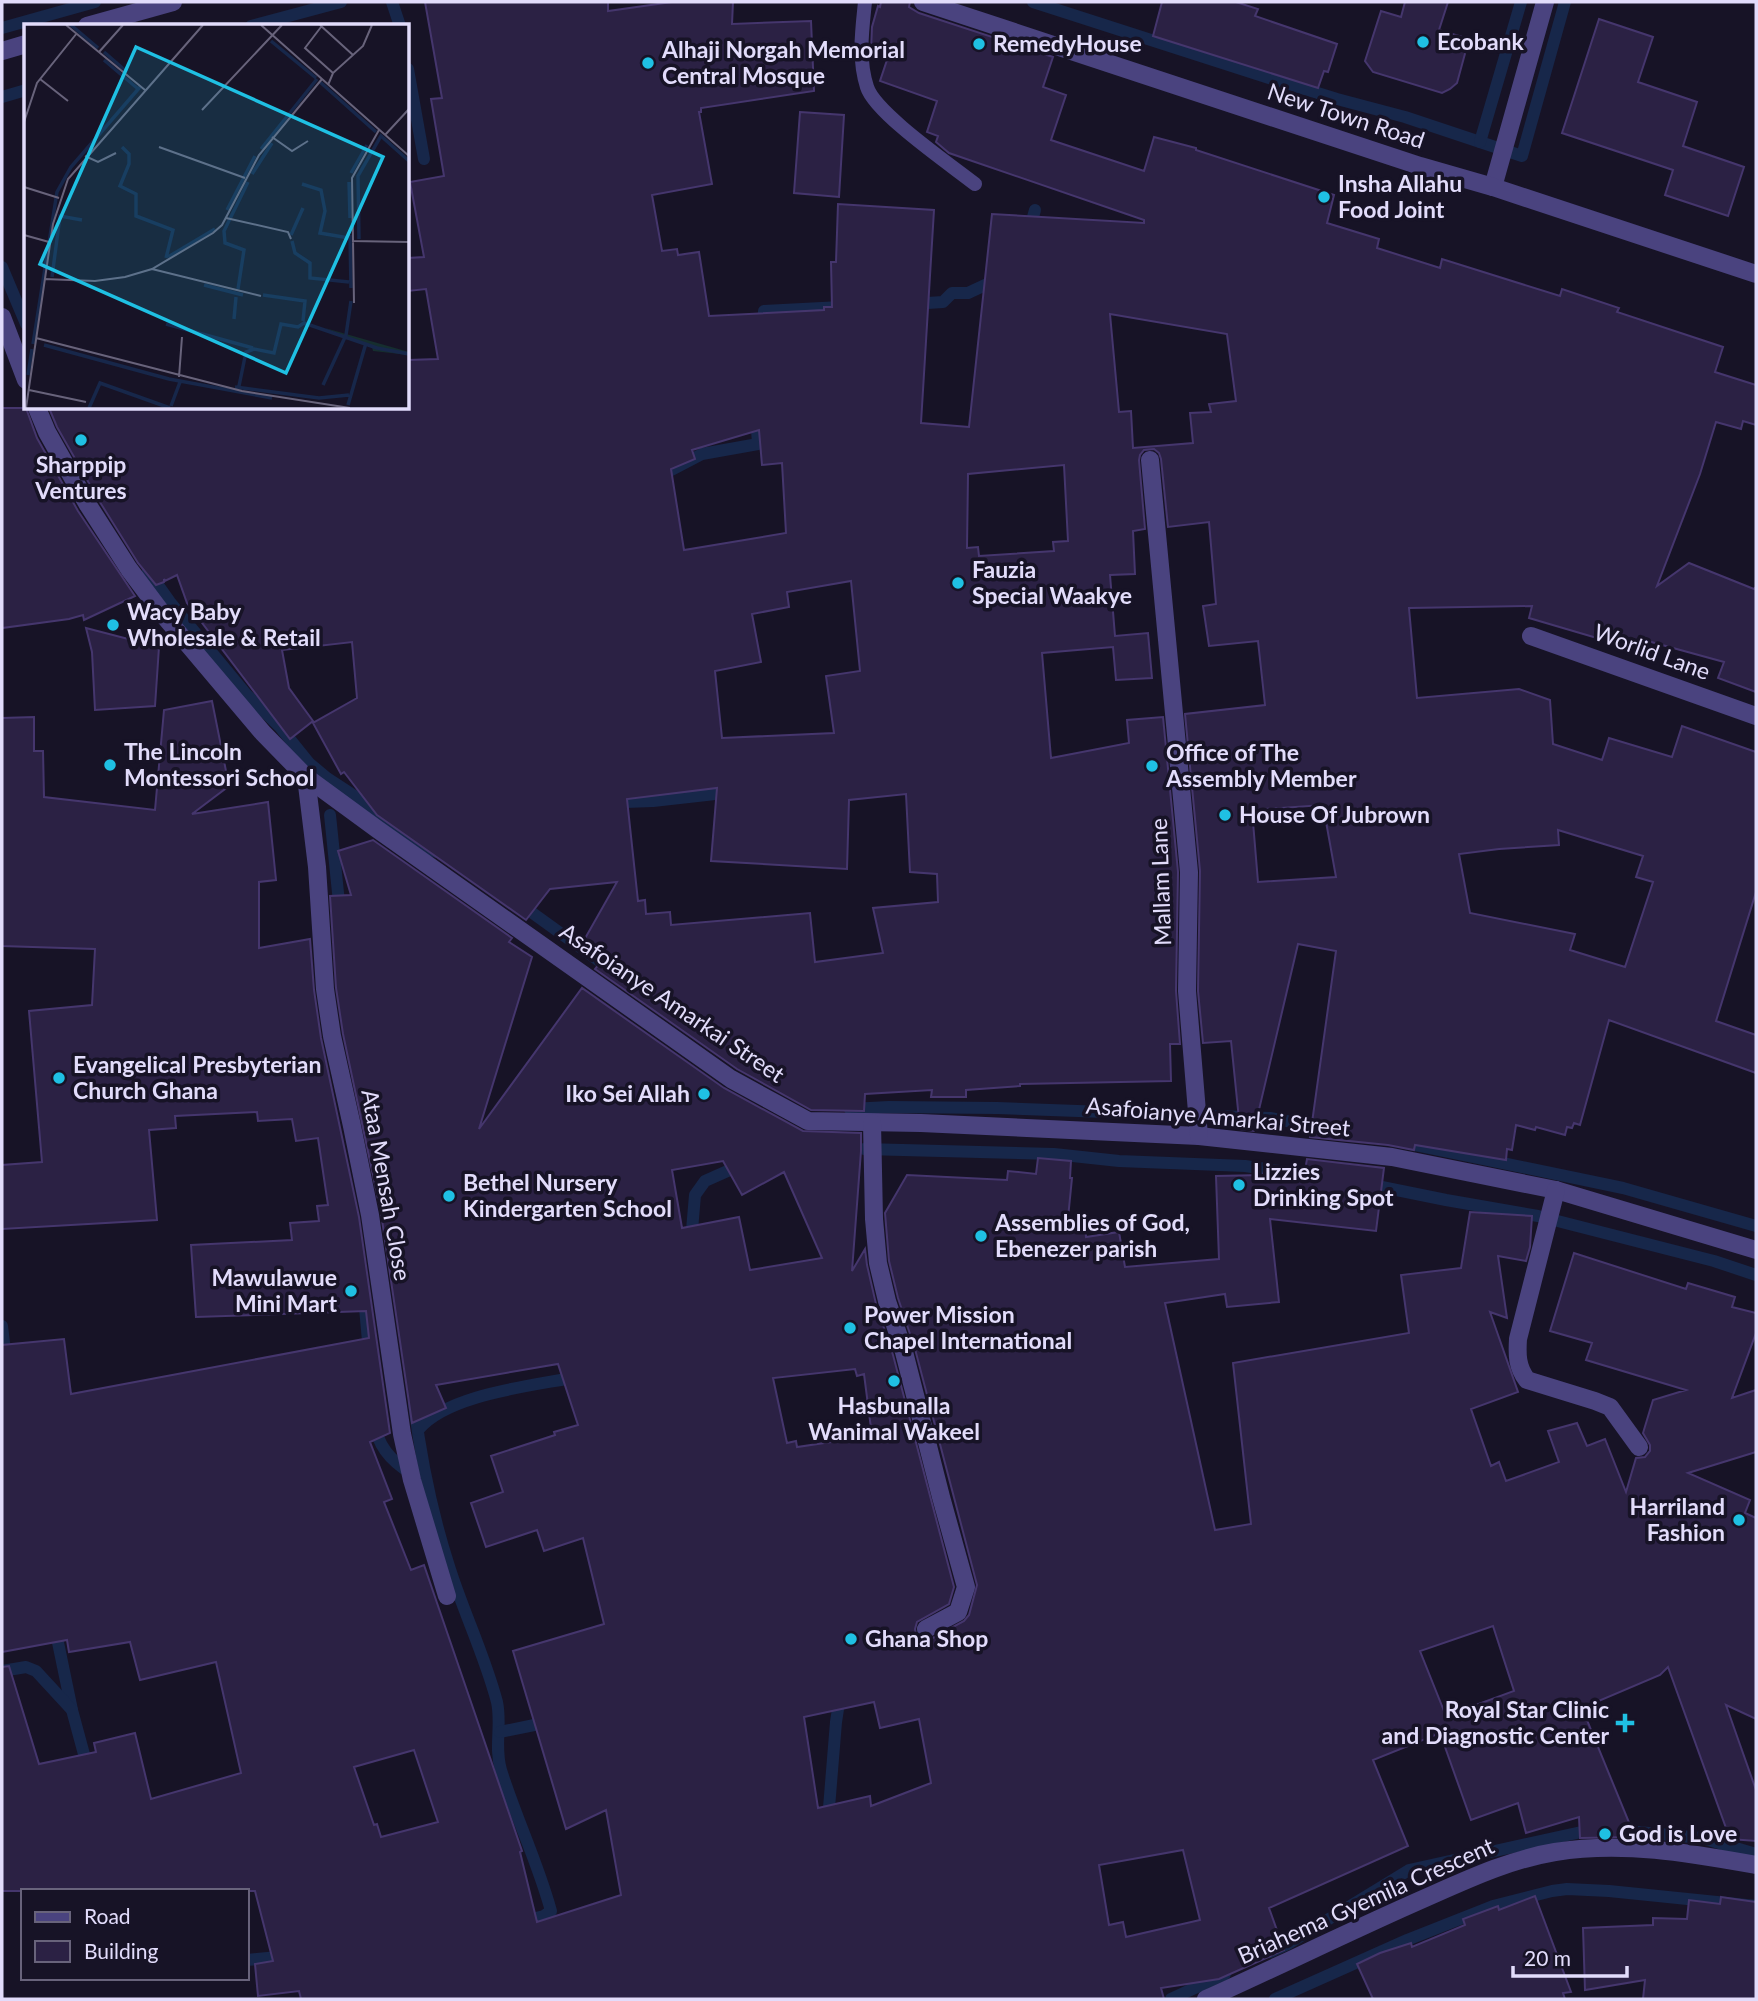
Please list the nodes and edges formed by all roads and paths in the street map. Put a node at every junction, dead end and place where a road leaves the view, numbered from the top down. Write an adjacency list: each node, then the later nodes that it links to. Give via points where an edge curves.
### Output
1 (173, 2): 5 (street)
2 (865, 2): 8 (lane, via 860,50 868,90 884,112)
3 (923, 2): 9 (street, New Town Road)
4 (1545, 2): 9 (street)
5 (94, 24)
6 (24, 45): 7 (street)
7 (2, 51)
8 (975, 184)
9 (1493, 187): 10 (street, New Town Road)
10 (1756, 274)
11 (2, 317): 12 (street)
12 (24, 375)
13 (38, 410): 17 (street, Asafoianye Amarkai Street, via 88,505 129,569 263,733)
14 (1150, 460): 19 (street, Mallam Lane, via 1189,872 1187,991)
15 (1531, 636): 16 (street, Worlid Lane)
16 (1756, 716)
17 (306, 777): 18 (street, Asafoianye Amarkai Street, via 731,1079 808,1121); 23 (street, Ataa Mensah Close, via 332,1036 370,1215 402,1434)
18 (872, 1123): 19 (street, Asafoianye Amarkai Street); 24 (street, via 878,1263 966,1587 958,1612)
19 (1199, 1136): 20 (street, Asafoianye Amarkai Street, via 1392,1157)
20 (1556, 1190): 21 (street, Asafoianye Amarkai Street); 22 (street, via 1518,1339 1521,1372 1527,1380 1610,1407)
21 (1756, 1250)
22 (1639, 1447)
23 (447, 1596)
24 (926, 1629)
25 (1756, 1865): 26 (street, Briahema Gyemila Crescent, via 1643,1847 1554,1852 1460,1883)
26 (1206, 1999)

